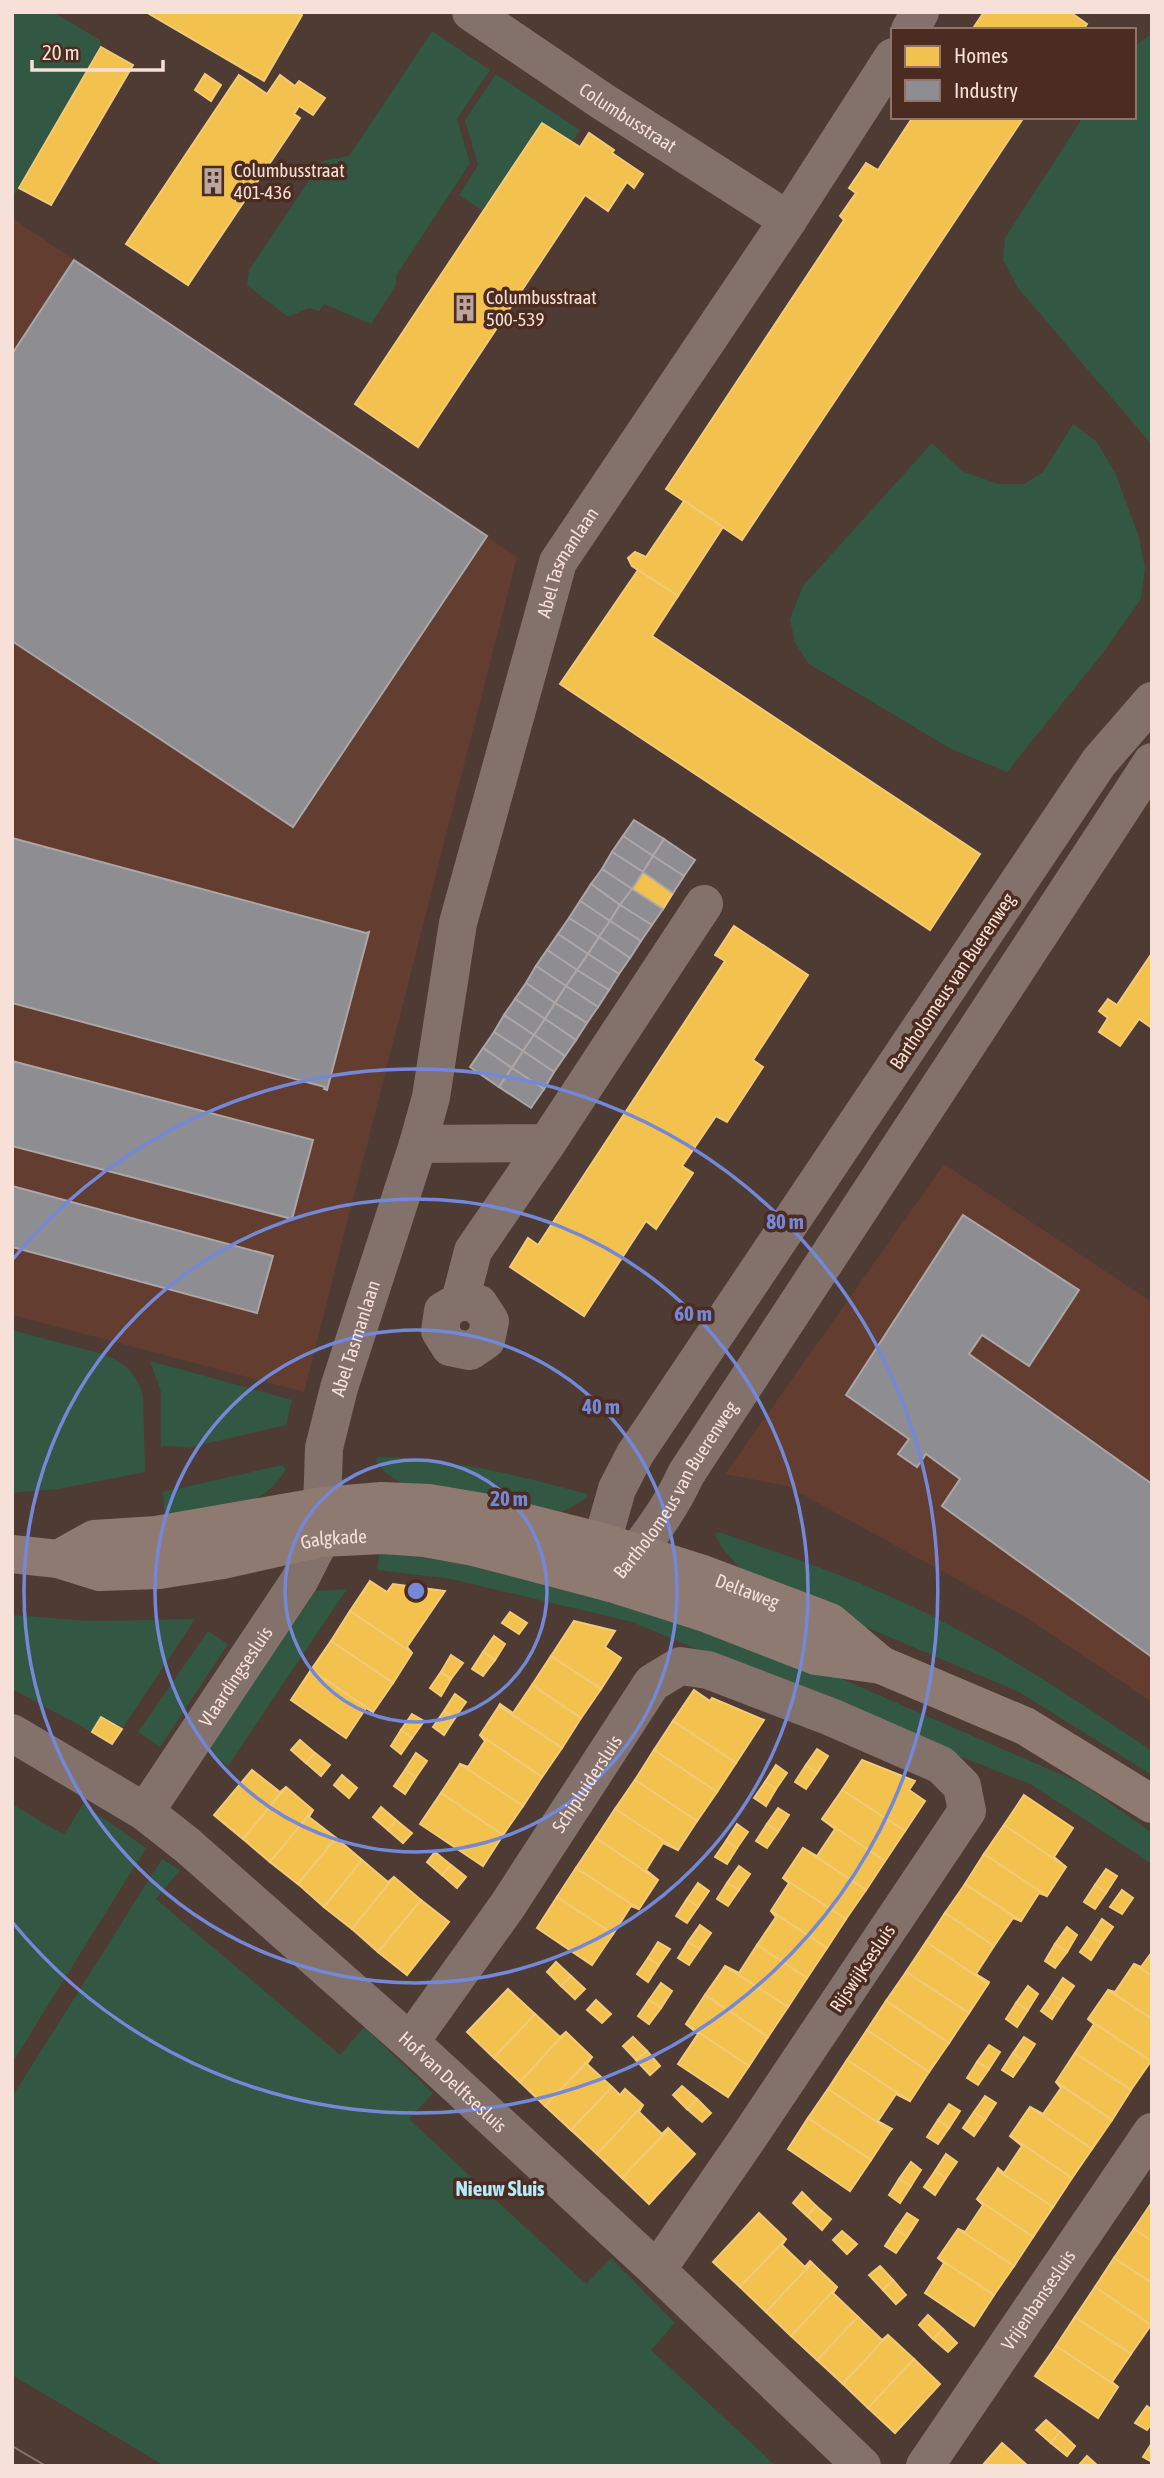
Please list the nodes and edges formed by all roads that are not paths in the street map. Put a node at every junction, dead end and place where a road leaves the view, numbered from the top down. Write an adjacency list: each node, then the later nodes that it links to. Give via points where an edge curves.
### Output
1 (471, 12): 5 (street, Columbusstraat)
2 (920, 12): 3 (street)
3 (911, 28)
4 (891, 60): 5 (street, Abel Tasmanlaan)
5 (788, 220): 11 (street, Abel Tasmanlaan, via 558,562 458,923 431,1097)
6 (1152, 701): 7 (street, Bartholomeus van Buerenweg)
7 (1099, 762): 8 (street); 14 (street, Bartholomeus van Buerenweg, via 635,1454 617,1489)
8 (1145, 788): 14 (street, Bartholomeus van Buerenweg, via 686,1474 673,1503)
9 (704, 904): 10 (street)
10 (547, 1143): 11 (street); 12 (street, via 473,1251)
11 (418, 1144): 13 (street, Abel Tasmanlaan, via 339,1388 324,1448)
12 (460, 1301)
13 (322, 1522): 14 (main road, Galgkade, via 381,1501 429,1503 488,1513); 15 (main road, Galgkade, via 223,1560 159,1570 100,1572 58,1559); 16 (main road, Galgkade, via 530,1560); 21 (street, Vlaardingsesluis, via 299,1581)
14 (619, 1547): 16 (street, Bartholomeus van Buerenweg); 17 (main road, Deltaweg, via 830,1622)
15 (12, 1554)
16 (611, 1583): 17 (main road, Deltaweg, via 816,1656)
17 (881, 1665): 20 (main road, Deltaweg, via 1025,1726)
18 (831, 1717): 22 (street, Schipluidersluis, via 708,1670 680,1666 652,1683 508,1905); 24 (street, Rijswijksesluis, via 941,1765 962,1786 967,1811)
19 (12, 1733): 21 (street, Hof van Delftsesluis)
20 (1152, 1804)
21 (145, 1812): 22 (street, Hof van Delftsesluis)
22 (410, 2042): 24 (street, Hof van Delftsesluis)
23 (1152, 2132): 26 (street, Vrijenbansesluis)
24 (656, 2270): 25 (street, Hof van Delftsesluis)
25 (862, 2466)
26 (925, 2466)

